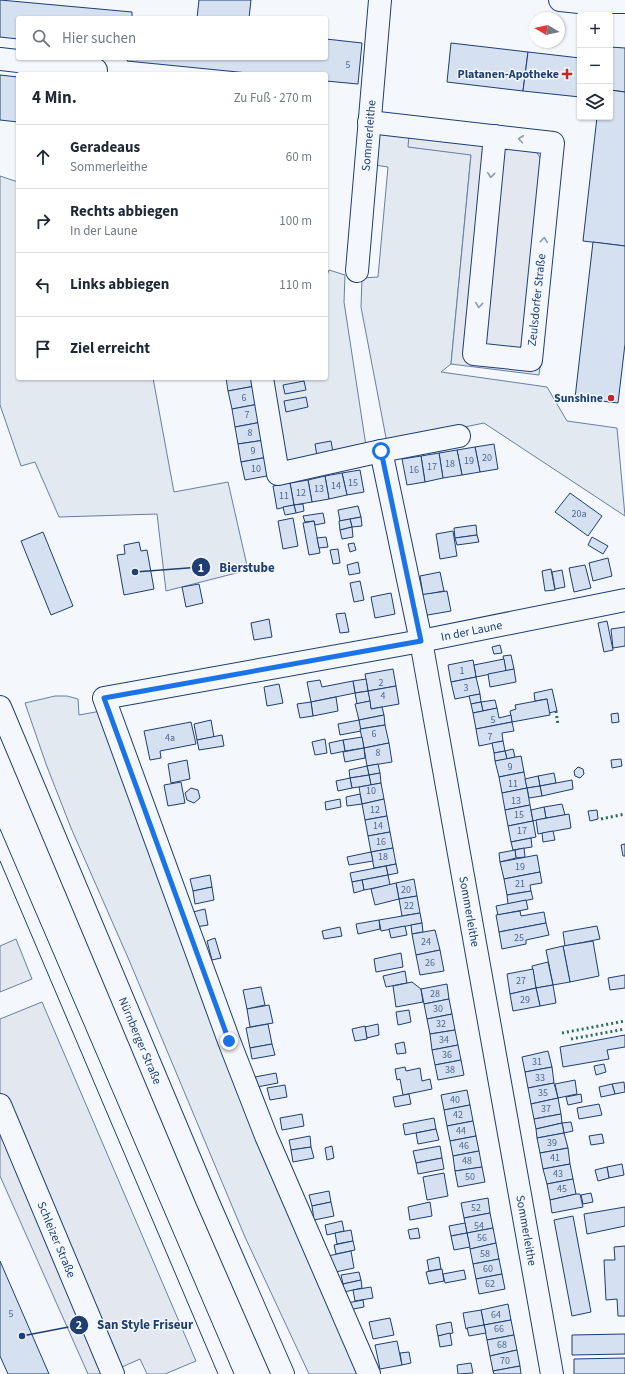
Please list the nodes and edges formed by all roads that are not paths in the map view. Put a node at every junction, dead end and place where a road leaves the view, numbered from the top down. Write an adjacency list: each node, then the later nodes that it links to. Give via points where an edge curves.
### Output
1 (380, 0): 6 (street, Sommerleithe)
2 (560, 0): 3 (street)
3 (625, 2)
4 (0, 59): 5 (street)
5 (96, 70)
6 (369, 122): 7 (street, Zeulsdorfer Straße); 8 (street, Sommerleithe)
7 (495, 136): 7 (street, Zeulsdorfer Straße, one-way to 7, via 474,354 531,360 553,143)
8 (357, 271)
9 (262, 380): 11 (street, via 278,474)
10 (458, 436): 11 (street)
11 (381, 451): 13 (street, Sommerleithe)
12 (625, 600): 13 (street, In der Laune)
13 (421, 641): 19 (street, In der Laune, via 104,698 266,1136); 20 (street, Sommerleithe)
14 (0, 707): 15 (street, Nürnberger Straße)
15 (4, 724): 18 (street, Nürnberger Straße)
16 (0, 1105): 17 (street, Schleizer Straße)
17 (112, 1374)
18 (283, 1374)
19 (369, 1374)
20 (552, 1374)

